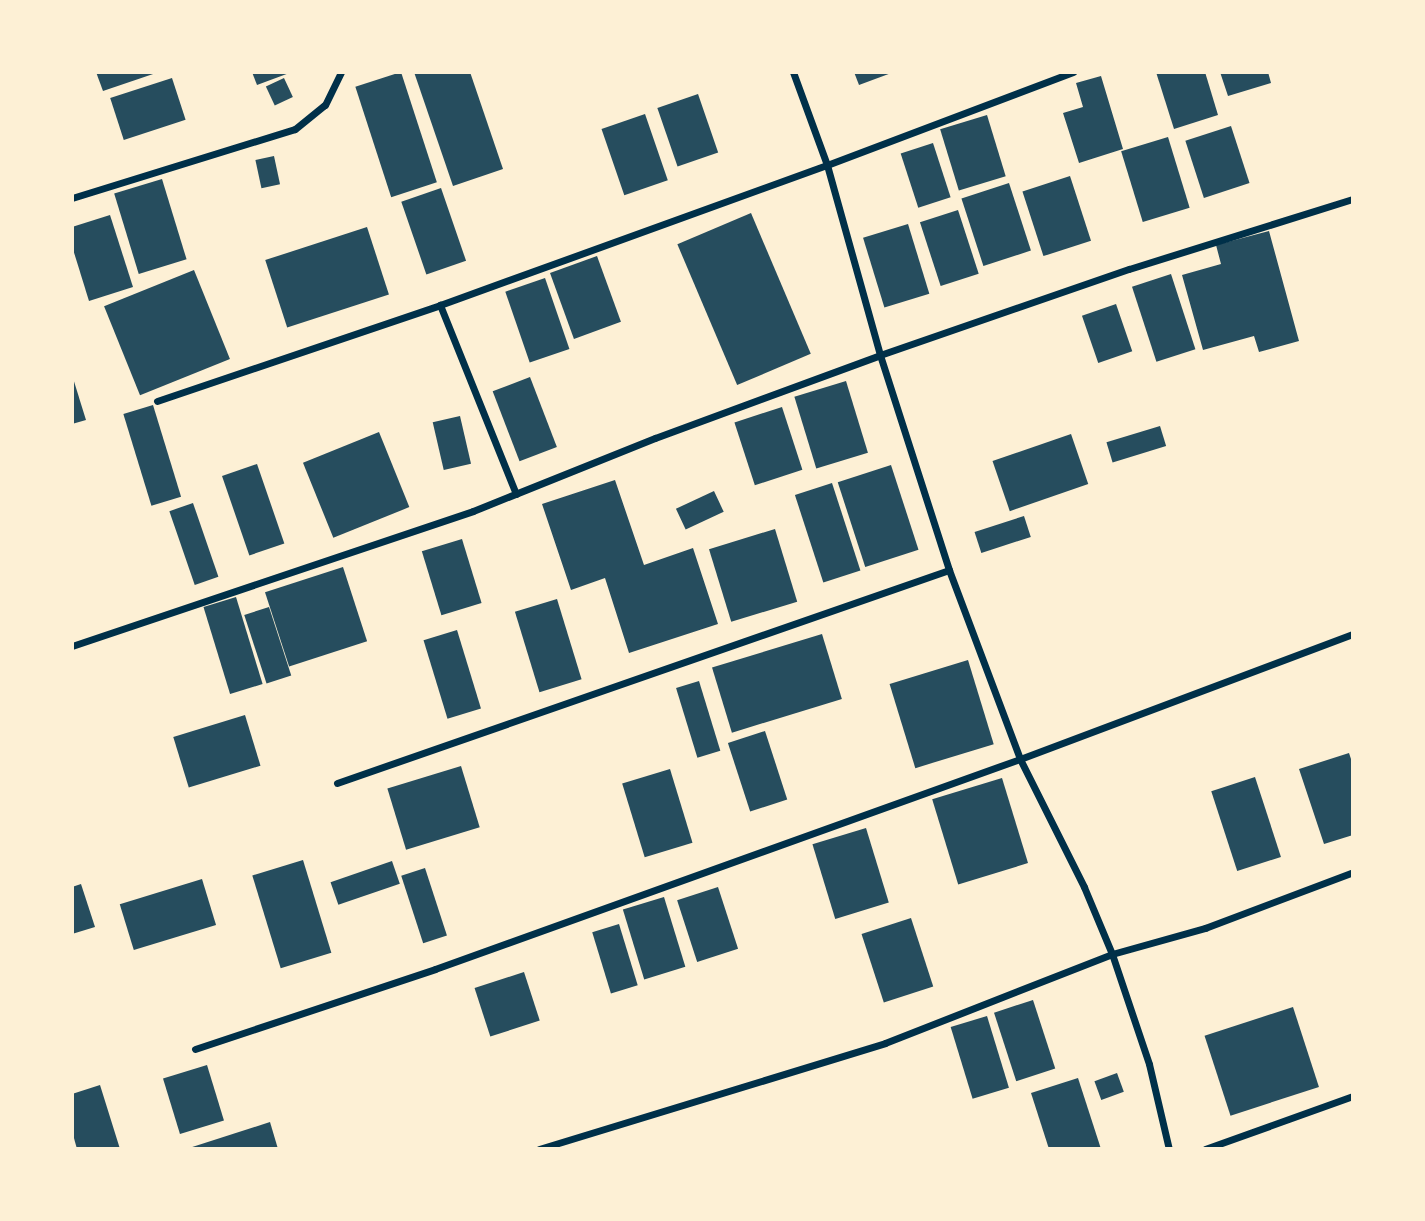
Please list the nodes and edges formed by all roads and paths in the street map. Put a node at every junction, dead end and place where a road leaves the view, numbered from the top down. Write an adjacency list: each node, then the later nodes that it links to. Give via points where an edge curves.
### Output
1 (341, 72): 5 (street, via 326,105 295,129)
2 (793, 72): 4 (street)
3 (1073, 72): 4 (street)
4 (827, 165): 7 (street); 8 (street)
5 (72, 198)
6 (1353, 198): 8 (street)
7 (440, 305): 9 (street); 10 (street)
8 (880, 355): 10 (street); 11 (street)
9 (157, 401)
10 (516, 494): 13 (street)
11 (949, 570): 14 (street); 15 (street)
12 (1353, 634): 14 (street)
13 (72, 646)
14 (1020, 759): 17 (street); 18 (street, via 436,970)
15 (337, 783)
16 (1353, 872): 17 (street, via 1205,928)
17 (1112, 954): 20 (street, via 885,1043); 21 (street, via 1149,1064)
18 (195, 1049)
19 (1353, 1097): 22 (street)
20 (539, 1149)
21 (1170, 1149)
22 (1205, 1149)

